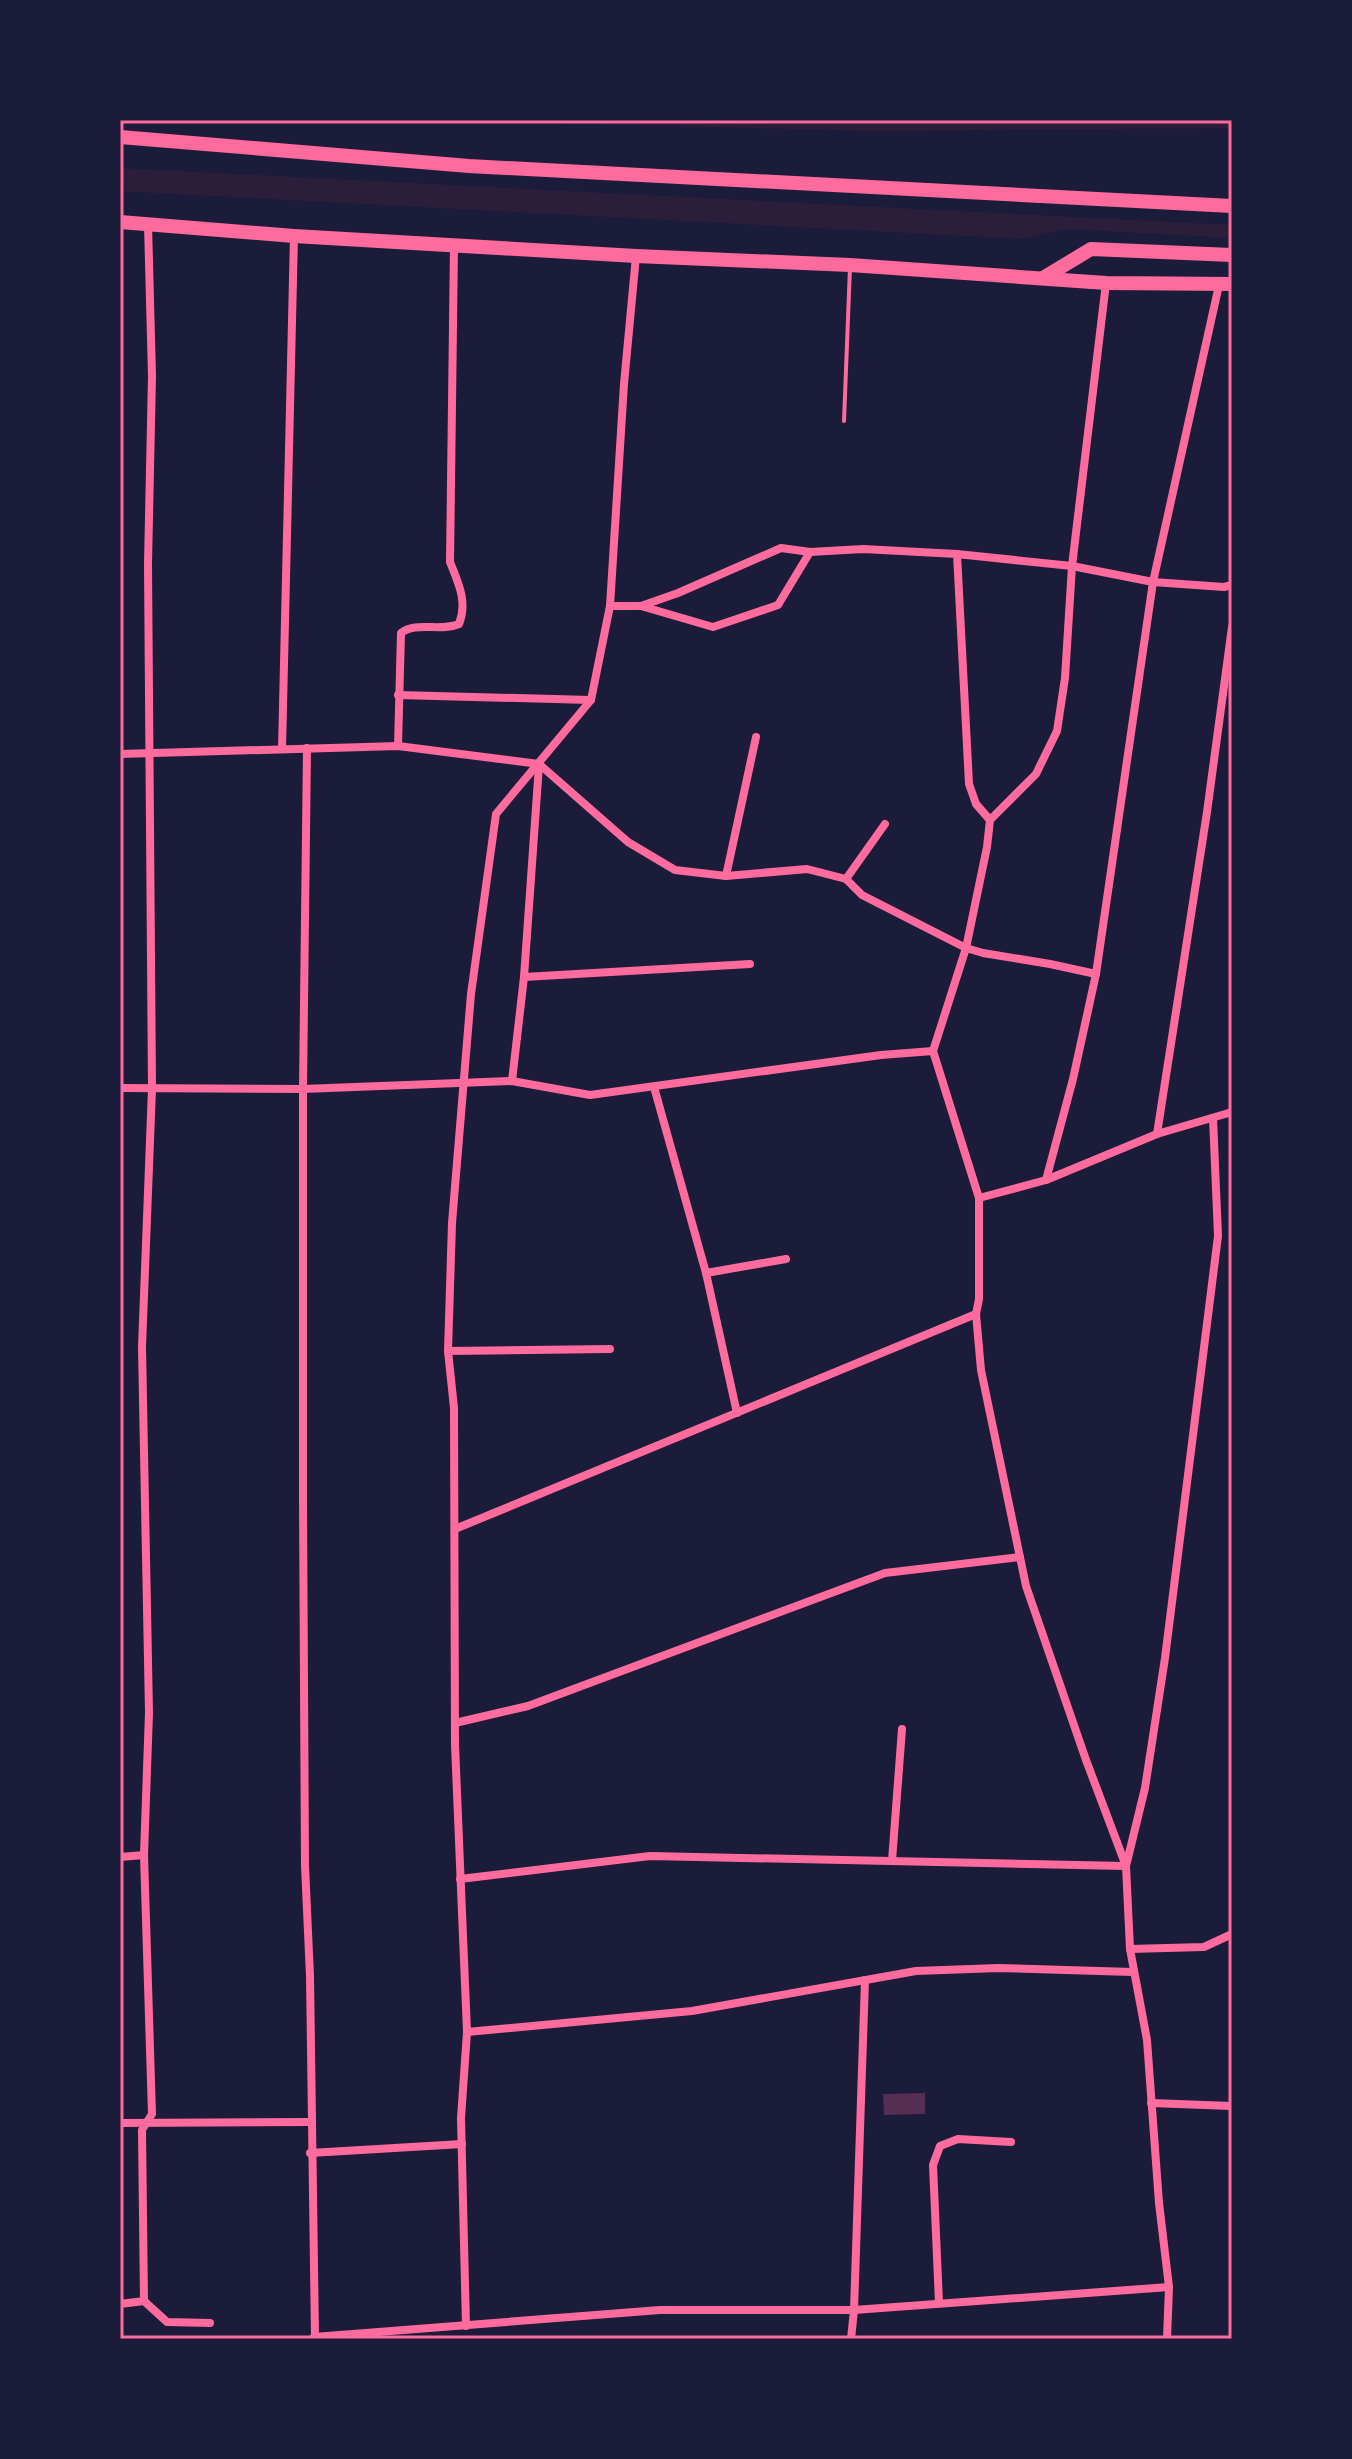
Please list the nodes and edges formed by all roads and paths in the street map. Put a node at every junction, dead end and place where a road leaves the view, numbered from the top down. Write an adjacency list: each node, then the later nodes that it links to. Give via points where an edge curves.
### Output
1 (120, 137): 2 (highway, via 469,166)
2 (1232, 206)
3 (120, 222): 4 (highway)
4 (148, 224): 5 (highway); 29 (street)
5 (294, 236): 6 (highway); 27 (street)
6 (454, 245): 8 (highway); 22 (street, via 450,562 463,614 449,629 404,629)
7 (1232, 255): 10 (highway, via 1091,249)
8 (636, 256): 9 (highway); 19 (street)
9 (850, 265): 10 (highway); 13 (lane)
10 (1042, 278): 11 (highway)
11 (1106, 283): 12 (highway); 16 (street)
12 (1226, 285): 17 (street)
13 (844, 421)
14 (810, 552): 15 (street); 20 (street, via 781,548); 20 (street, via 778,605 713,627)
15 (957, 554): 16 (street); 31 (street, via 969,784 976,804)
16 (1072, 566): 17 (street); 31 (street, via 1057,731 1036,774)
17 (1153, 582): 18 (street); 37 (street)
18 (1232, 585)
19 (610, 606): 20 (street); 23 (street)
20 (641, 606)
21 (1232, 627): 48 (street)
22 (398, 695): 23 (street); 25 (street)
23 (591, 700): 30 (street)
24 (756, 737): 33 (street)
25 (398, 746): 26 (street); 30 (street)
26 (307, 748): 27 (street); 45 (street)
27 (282, 749): 29 (street)
28 (120, 754): 29 (street)
29 (151, 754): 44 (street)
30 (539, 764): 33 (street, via 655,860 689,874); 38 (street); 41 (street, via 496,814 471,994)
31 (990, 820): 35 (street)
32 (885, 824): 34 (street)
33 (726, 876): 34 (street, via 807,869)
34 (846, 879): 35 (street, via 862,895)
35 (966, 948): 37 (street); 39 (street)
36 (750, 964): 38 (street)
37 (1096, 974): 49 (street)
38 (524, 977): 40 (street)
39 (933, 1051): 42 (street); 50 (street)
40 (512, 1081): 41 (street); 42 (street, via 590,1095)
41 (465, 1083): 45 (street); 55 (street, via 452,1223)
42 (654, 1087): 52 (street)
43 (120, 1088): 44 (street)
44 (152, 1089): 45 (street); 61 (street, via 142,1347 149,1713)
45 (303, 1089): 73 (street)
46 (1232, 1112): 47 (street)
47 (1213, 1118): 48 (street); 64 (street, via 1218,1236 1165,1658 1145,1788)
48 (1157, 1134): 49 (street)
49 (1046, 1180): 50 (street)
50 (979, 1198): 53 (street)
51 (786, 1259): 52 (street)
52 (706, 1273): 56 (street)
53 (976, 1314): 56 (street); 58 (street, via 981,1370)
54 (610, 1349): 55 (street)
55 (448, 1351): 57 (street)
56 (737, 1413): 57 (street)
57 (455, 1529): 59 (street)
58 (1020, 1557): 59 (street, via 885,1573 528,1706); 64 (street)
59 (455, 1723): 65 (street)
60 (902, 1729): 63 (street)
61 (144, 1855): 62 (street); 75 (street, via 152,2114)
62 (120, 1857)
63 (892, 1861): 64 (street); 65 (street, via 650,1856)
64 (1126, 1866): 67 (street)
65 (460, 1879): 70 (street)
66 (1232, 1934): 67 (street, via 1204,1947)
67 (1130, 1949): 68 (street)
68 (1133, 1972): 69 (street, via 998,1968 916,1971); 71 (street, via 1147,2040)
69 (865, 1980): 70 (street, via 692,2011); 83 (street)
70 (467, 2032): 77 (street)
71 (1151, 2103): 72 (street); 79 (street)
72 (1232, 2106)
73 (310, 2122): 75 (street); 78 (street)
74 (120, 2123): 75 (street)
75 (147, 2123): 80 (street, via 142,2130)
76 (1011, 2142): 81 (street, via 958,2139 940,2146 933,2165)
77 (462, 2144): 78 (street); 85 (street)
78 (310, 2153): 86 (street)
79 (1169, 2287): 81 (street); 88 (street)
80 (144, 2301): 82 (street); 84 (street, via 167,2322)
81 (939, 2303): 83 (street)
82 (120, 2304)
83 (854, 2310): 85 (street, via 660,2310); 87 (street)
84 (210, 2323)
85 (466, 2326): 86 (street)
86 (314, 2338)
87 (851, 2339)
88 (1167, 2339)

